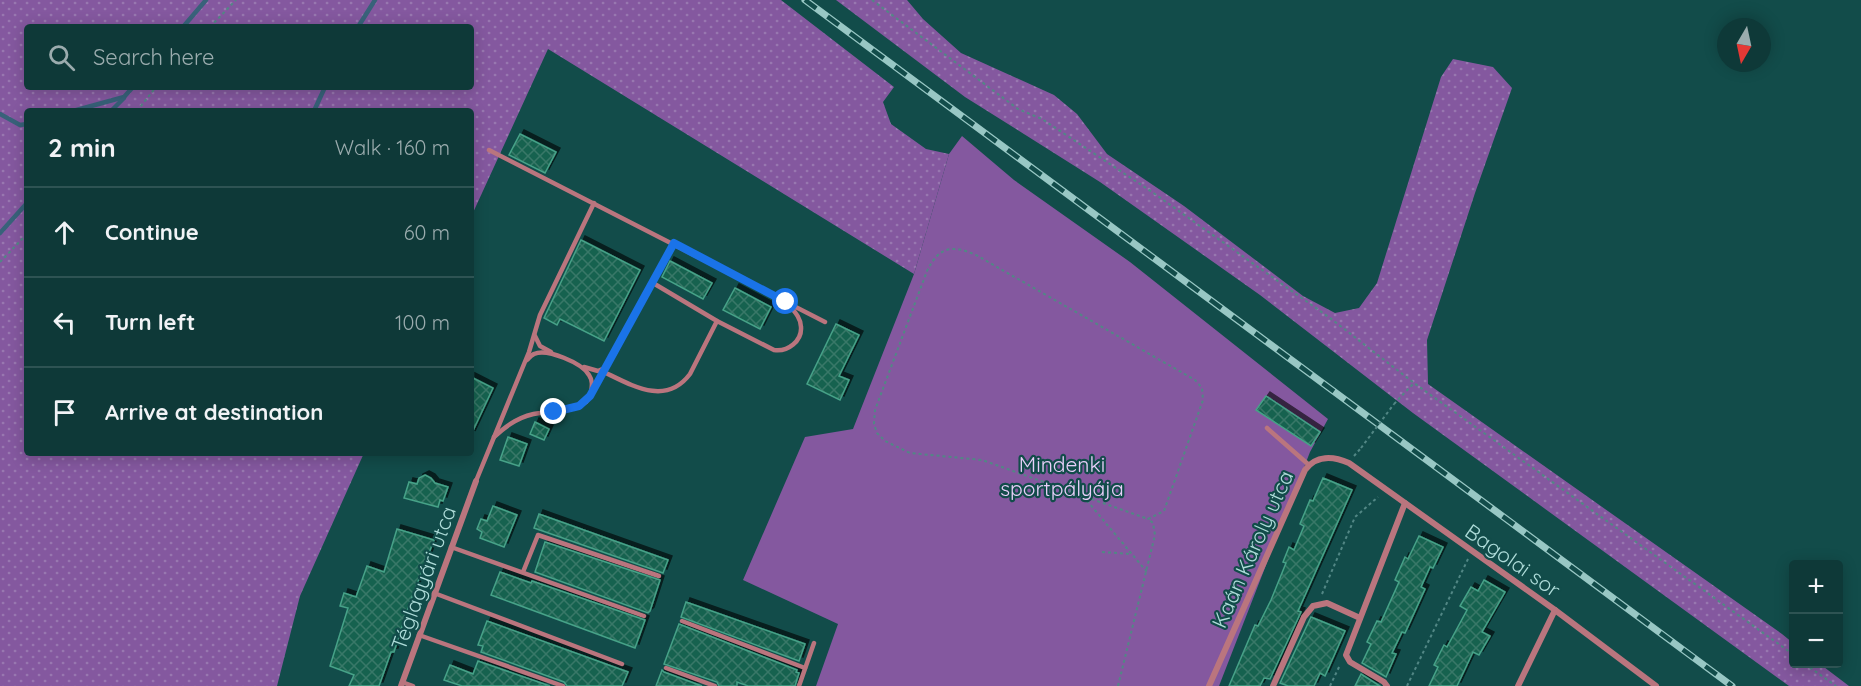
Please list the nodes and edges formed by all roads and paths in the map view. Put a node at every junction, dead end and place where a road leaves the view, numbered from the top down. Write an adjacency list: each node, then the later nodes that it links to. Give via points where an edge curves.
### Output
1 (236, 0): 3 (path)
2 (872, 0): 20 (path, via 1018,109 1042,119 1152,192 1330,318)
3 (213, 24)
4 (154, 90): 5 (path)
5 (139, 108)
6 (489, 150): 7 (lane)
7 (594, 203): 9 (lane); 15 (lane)
8 (24, 237): 10 (path)
9 (674, 243): 11 (lane); 12 (lane)
10 (0, 262)
11 (653, 283): 13 (lane); 19 (lane)
12 (786, 302): 13 (lane, via 801,327 796,343 781,351); 14 (lane)
13 (717, 321): 19 (lane, via 690,374 674,387 643,390)
14 (825, 322)
15 (535, 332): 16 (lane, via 537,343); 17 (lane)
16 (553, 354): 17 (lane, via 534,354); 18 (lane)
17 (525, 362): 23 (lane)
18 (580, 366): 19 (lane); 21 (lane, via 589,374)
19 (606, 370): 21 (lane)
20 (1414, 383): 24 (path, bridge); 48 (path)
21 (590, 396): 23 (lane, via 568,410 527,415)
22 (1267, 428): 26 (lane)
23 (493, 438): 27 (lane)
24 (1361, 448)
25 (1349, 463): 26 (street, Kaán Károly utca, via 1332,458); 30 (street, Bagolai sor)
26 (1309, 465): 59 (street, Kaán Károly utca)
27 (476, 481): 32 (street, Téglagyári utca)
28 (1083, 496): 31 (path); 31 (path, via 982,460 910,453 885,441 878,433 874,411 927,271 944,249 976,255 1202,388 1203,400 1164,511); 35 (path)
29 (1381, 496): 40 (path, via 1355,517 1326,584)
30 (1405, 503): 33 (street, Bagolai sor); 43 (street)
31 (1148, 519): 37 (path, via 1155,535)
32 (451, 547): 36 (lane); 39 (street, Téglagyári utca)
33 (1472, 551): 41 (street, Bagolai sor); 63 (path)
34 (1102, 552): 35 (path)
35 (1131, 554): 37 (path)
36 (524, 572): 38 (lane, via 538,535); 42 (lane)
37 (1147, 572): 58 (path)
38 (659, 576)
39 (434, 593): 45 (street, Téglagyári utca); 49 (lane)
40 (1323, 603): 43 (street); 60 (street, via 1306,613)
41 (1555, 610): 64 (street); 65 (street, Bagolai sor)
42 (644, 616)
43 (1360, 618): 47 (street)
44 (682, 621): 51 (lane)
45 (419, 635): 53 (street, Téglagyári utca); 55 (lane)
46 (814, 643): 51 (lane)
47 (1346, 651): 61 (path); 62 (street, via 1350,662)
48 (1789, 651)
49 (622, 664)
50 (666, 668): 56 (lane)
51 (805, 668): 57 (lane)
52 (1812, 668): 66 (path)
53 (402, 684): 54 (lane)
54 (413, 686)
55 (562, 686)
56 (715, 686)
57 (799, 686)
58 (1118, 686)
59 (1209, 686)
60 (1273, 686)
61 (1330, 686)
62 (1387, 686)
63 (1407, 686)
64 (1518, 686)
65 (1656, 686)
66 (1836, 686)

